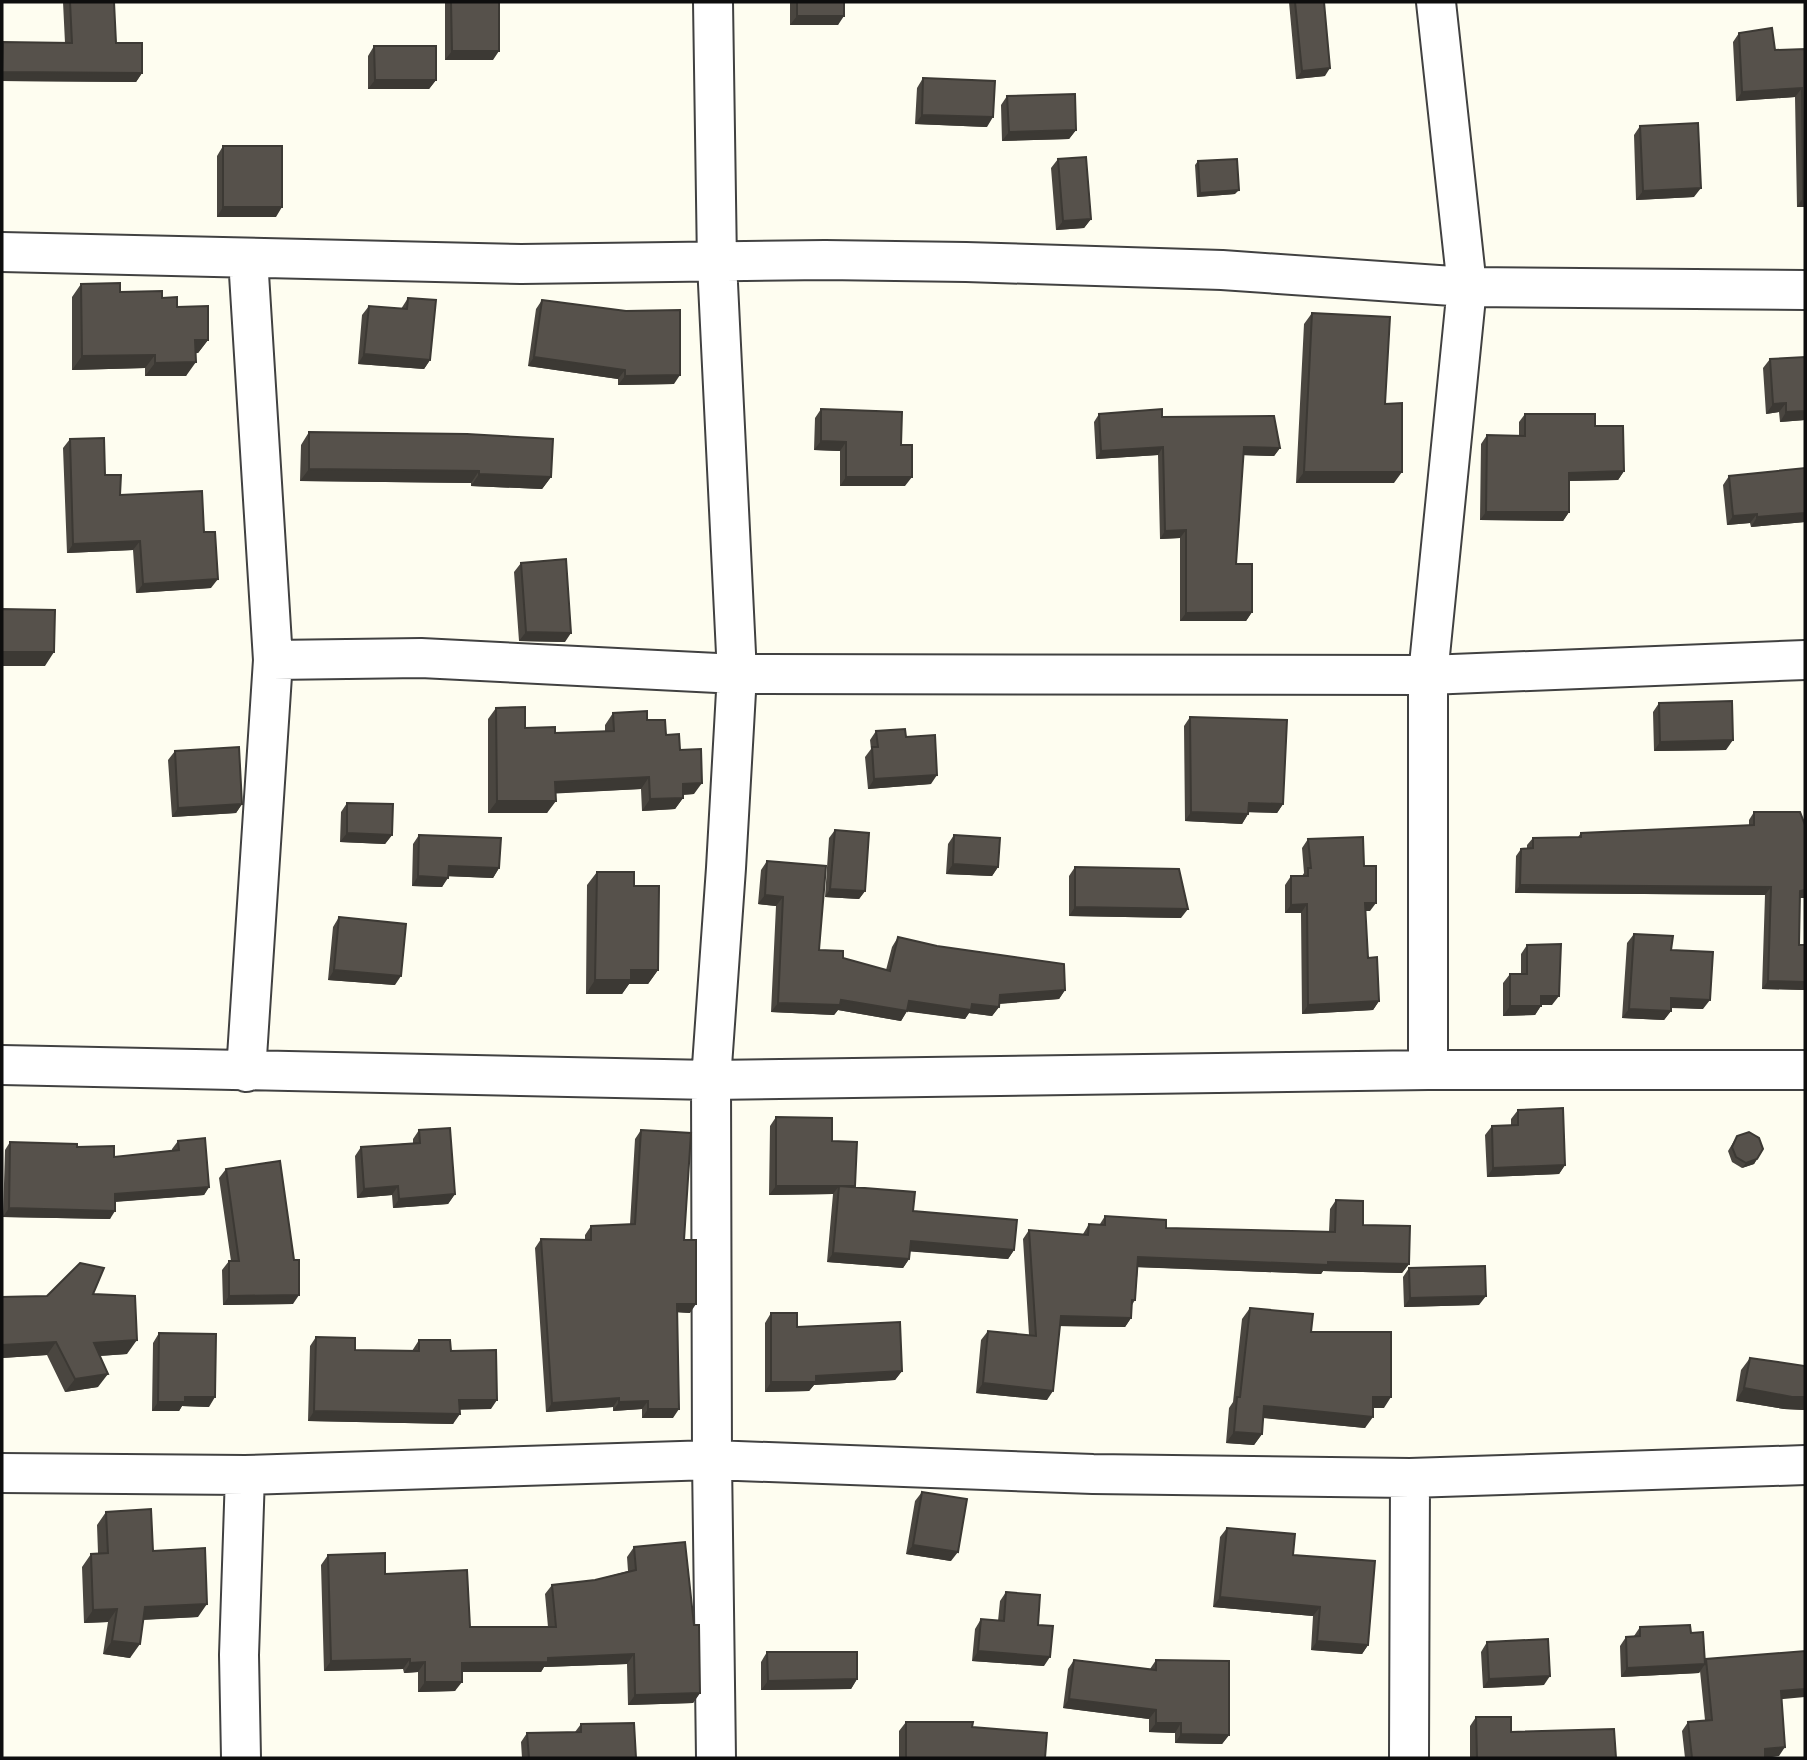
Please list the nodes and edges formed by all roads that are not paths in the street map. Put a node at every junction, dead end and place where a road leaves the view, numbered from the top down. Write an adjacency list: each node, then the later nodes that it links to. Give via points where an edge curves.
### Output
1 (713, 2): 5 (street)
2 (1436, 2): 6 (street)
3 (2, 252): 4 (street)
4 (248, 258): 5 (street); 8 (street)
5 (717, 263): 6 (street, via 941,261 1168,268); 10 (street)
6 (1467, 287): 7 (street); 11 (street)
7 (1805, 290)
8 (273, 660): 10 (street, via 421,658); 15 (street)
9 (1805, 660): 11 (street)
10 (737, 674): 11 (street); 16 (street)
11 (1428, 675): 13 (street)
12 (2, 1065): 15 (street)
13 (1428, 1070): 14 (street); 16 (street)
14 (1805, 1070)
15 (246, 1072): 16 (street)
16 (711, 1080): 17 (street)
17 (712, 1460): 20 (street); 21 (street, via 1093,1474); 23 (street)
18 (1805, 1465): 21 (street)
19 (2, 1473): 20 (street)
20 (245, 1475): 22 (street)
21 (1410, 1478): 24 (street)
22 (241, 1758)
23 (716, 1758)
24 (1409, 1758)

